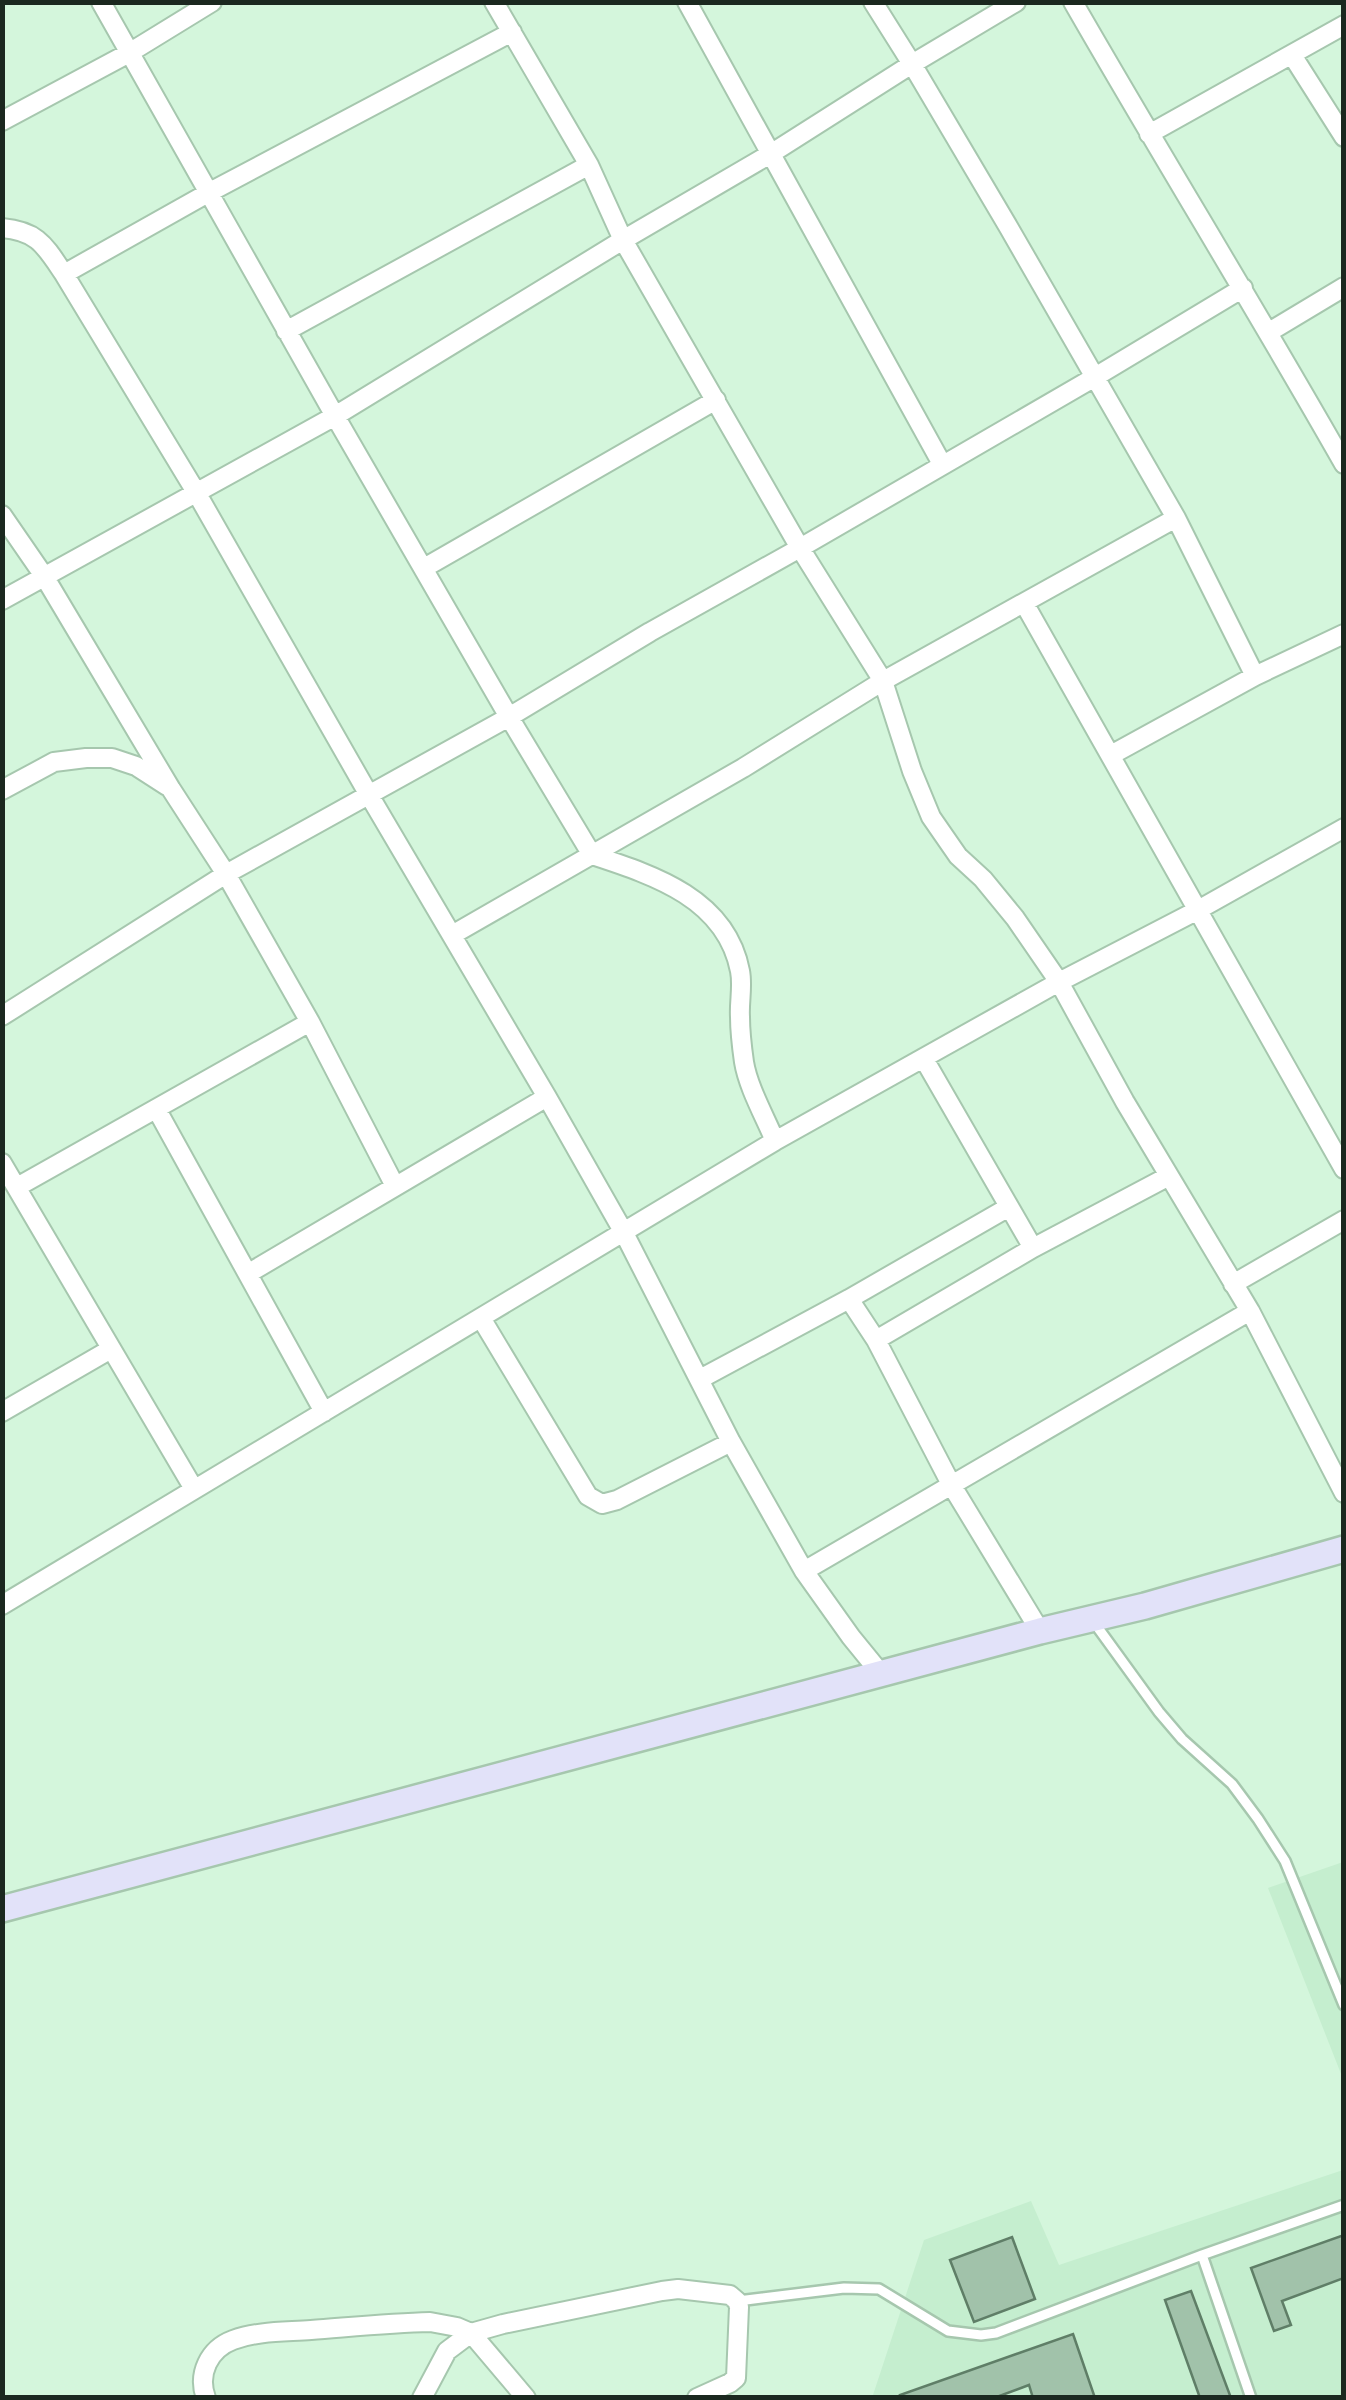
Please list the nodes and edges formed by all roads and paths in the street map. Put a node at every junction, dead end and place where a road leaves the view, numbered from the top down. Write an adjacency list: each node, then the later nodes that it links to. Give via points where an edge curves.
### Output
1 (101, 2): 10 (street)
2 (212, 2): 10 (street)
3 (494, 2): 9 (street)
4 (687, 2): 16 (street)
5 (872, 2): 12 (street)
6 (1016, 2): 12 (street)
7 (1073, 2): 14 (street)
8 (1344, 25): 11 (street)
9 (512, 32): 17 (street); 18 (street)
10 (129, 53): 13 (street); 18 (street)
11 (1292, 55): 14 (street); 15 (street)
12 (912, 64): 16 (street); 26 (street)
13 (2, 122)
14 (1149, 134): 23 (street)
15 (1344, 137)
16 (772, 153): 20 (street); 29 (street)
17 (588, 165): 20 (street); 24 (street)
18 (208, 193): 21 (street); 24 (street)
19 (2, 228): 21 (street, via 25,230)
20 (623, 240): 27 (street); 28 (street)
21 (64, 274): 31 (street)
22 (1344, 287): 25 (street)
23 (1242, 288): 25 (street); 26 (street)
24 (286, 331): 28 (street)
25 (1269, 332): 30 (street)
26 (1095, 377): 29 (street); 33 (street)
27 (716, 400): 34 (street); 35 (street)
28 (334, 416): 31 (street); 35 (street)
29 (942, 464): 34 (street)
30 (1344, 464)
31 (196, 492): 36 (street); 46 (street)
32 (2, 516): 36 (street)
33 (1176, 518): 38 (street); 40 (street)
34 (800, 548): 41 (street); 42 (street)
35 (424, 568): 42 (street)
36 (44, 576): 37 (street); 44 (street)
37 (2, 600)
38 (1024, 603): 41 (street); 43 (street)
39 (1344, 634): 40 (street)
40 (1255, 676): 43 (street)
41 (882, 682): 48 (street); 52 (street, via 931,817)
42 (508, 717): 46 (street); 48 (street)
43 (1111, 755): 50 (street)
44 (172, 788): 45 (street, via 136,766 86,758 54,762); 49 (street)
45 (2, 790)
46 (369, 795): 49 (street); 51 (street)
47 (1344, 828): 50 (street)
48 (592, 854): 51 (street); 58 (street, via 679,888 724,930 742,974 745,1067)
49 (226, 874): 53 (street); 54 (street)
50 (1198, 910): 52 (street); 60 (street)
51 (452, 935): 56 (street)
52 (1059, 982): 55 (street); 61 (street)
53 (2, 1016)
54 (310, 1022): 57 (street); 62 (street)
55 (924, 1059): 58 (street); 64 (street)
56 (548, 1098): 62 (street); 66 (street)
57 (157, 1110): 63 (street); 68 (street)
58 (775, 1141): 66 (street)
59 (2, 1162): 63 (street)
60 (1344, 1169)
61 (1170, 1176): 67 (street); 69 (street)
62 (396, 1186): 68 (street)
63 (17, 1187): 74 (street)
64 (1009, 1208): 67 (street); 70 (street)
65 (1344, 1220): 69 (street)
66 (623, 1231): 72 (street); 75 (street)
67 (1032, 1248): 73 (street)
68 (249, 1273): 77 (street)
69 (1234, 1284): 71 (street)
70 (849, 1299): 73 (street); 75 (street)
71 (1250, 1311): 79 (street); 81 (street)
72 (482, 1318): 77 (street); 78 (street, via 588,1496 602,1504)
73 (876, 1340): 79 (street)
74 (111, 1349): 76 (street); 80 (street)
75 (700, 1379): 78 (street)
76 (2, 1412)
77 (324, 1412): 80 (street)
78 (732, 1442): 83 (street)
79 (952, 1486): 83 (street); 86 (street)
80 (194, 1490): 84 (street)
81 (1344, 1493)
82 (1344, 1549): 85 (main road)
83 (804, 1571): 87 (street)
84 (2, 1605)
85 (1091, 1619): 86 (main road); 89 (lane, via 1182,1739 1232,1784 1285,1861)
86 (1040, 1632): 87 (main road)
87 (882, 1675): 88 (main road)
88 (2, 1909)
89 (1344, 2005)
90 (1344, 2204): 91 (lane)
91 (1202, 2254): 92 (lane, via 981,2336 948,2331 880,2289); 98 (lane)
92 (737, 2301): 93 (street, via 678,2289); 97 (street, via 736,2378)
93 (470, 2334): 94 (street, via 430,2322 245,2337 208,2361 202,2376); 95 (street, via 447,2352); 96 (street)
94 (206, 2398)
95 (422, 2398)
96 (526, 2398)
97 (697, 2398)
98 (1250, 2398)

